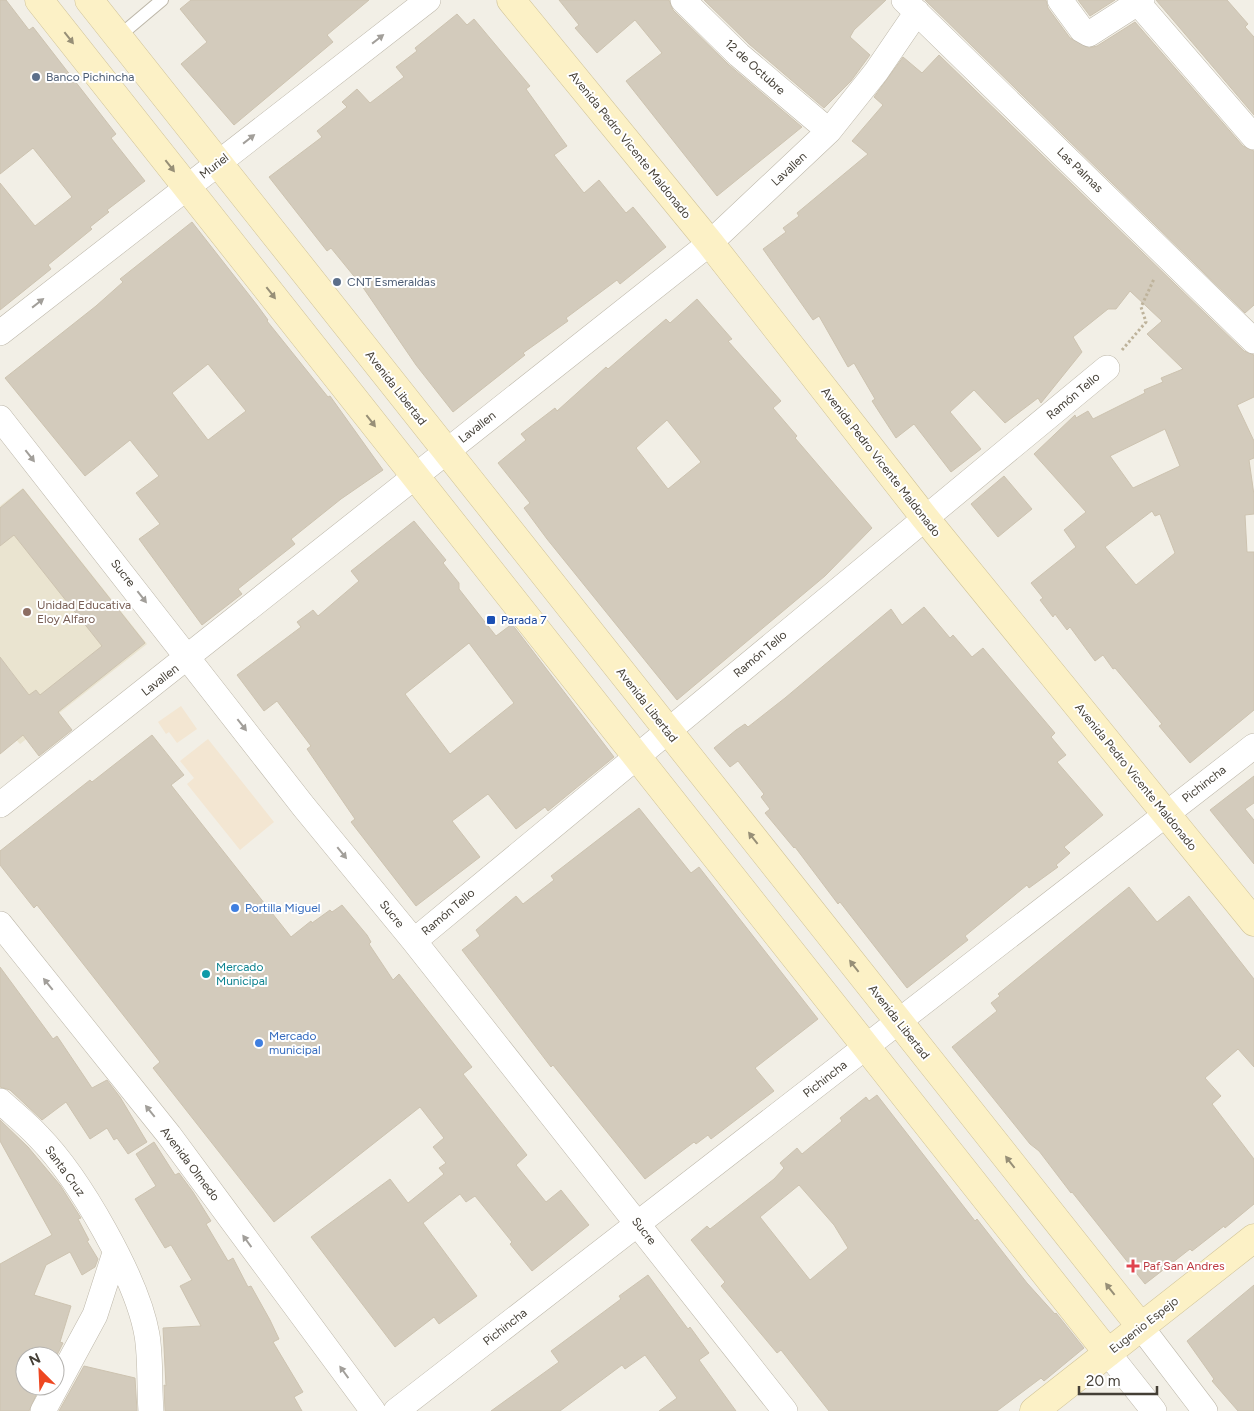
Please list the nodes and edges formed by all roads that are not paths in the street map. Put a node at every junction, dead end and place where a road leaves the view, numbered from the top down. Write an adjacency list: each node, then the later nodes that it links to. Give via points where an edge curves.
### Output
1 (39, 0): 14 (street, one-way to 14)
2 (89, 0): 10 (street, Avenida Libertad)
3 (162, 0): 10 (lane)
4 (428, 0): 13 (street, Muriel, one-way to 4)
5 (511, 0): 15 (street, Avenida Pedro Vicente Maldonado)
6 (683, 0): 11 (street, 12 de Octubre, via 739,55)
7 (1060, 0): 8 (street, via 1082,30 1089,34)
8 (1140, 2): 12 (street)
9 (911, 6): 11 (street, Lavallen, via 876,72); 16 (street, Las Palmas, via 1166,254)
10 (118, 37): 13 (street, Avenida Libertad)
11 (829, 131): 15 (street, Lavallen)
12 (1254, 137)
13 (217, 163): 14 (street, Muriel); 20 (street, Avenida Libertad)
14 (187, 187): 17 (street, Muriel, one-way to 14); 21 (street, one-way to 21)
15 (710, 243): 20 (street, Lavallen); 22 (street, Avenida Pedro Vicente Maldonado)
16 (1249, 326)
17 (0, 333)
18 (1107, 368): 22 (street, Ramón Tello)
19 (0, 418): 23 (street, Sucre, one-way to 23)
20 (446, 451): 21 (street, Lavallen); 24 (street, Avenida Libertad)
21 (415, 476): 23 (street, Lavallen); 26 (street)
22 (925, 518): 24 (street, Ramón Tello); 28 (street, Avenida Pedro Vicente Maldonado)
23 (189, 657): 27 (street, Lavallen); 31 (street, Sucre, one-way to 31, via 304,807)
24 (668, 731): 26 (street, Ramón Tello); 32 (street, Avenida Libertad, one-way to 24)
25 (1254, 746): 28 (street, Pichincha)
26 (636, 756): 31 (street, Ramón Tello); 33 (street)
27 (0, 804)
28 (1167, 813): 29 (street, Avenida Pedro Vicente Maldonado); 32 (street, Pichincha)
29 (1254, 922)
30 (0, 924): 42 (street, Avenida Olmedo, one-way to 30, via 169,1135)
31 (414, 941): 35 (street, Sucre)
32 (899, 1022): 33 (street, Pichincha); 38 (street, Avenida Libertad, one-way to 32)
33 (866, 1047): 35 (street, Pichincha); 39 (street)
34 (0, 1101): 37 (street, Santa Cruz, via 40,1138 64,1169 96,1215)
35 (638, 1224): 43 (street, Pichincha); 44 (street, Sucre)
36 (1254, 1238): 38 (street, Eugenio Espejo)
37 (116, 1253): 40 (street, via 94,1315); 41 (street, Santa Cruz, via 140,1310 147,1336)
38 (1141, 1327): 39 (street, Eugenio Espejo); 47 (street, Avenida Libertad)
39 (1108, 1353): 45 (street, Eugenio Espejo); 46 (street)
40 (43, 1411)
41 (151, 1411)
42 (372, 1411)
43 (396, 1411)
44 (785, 1411)
45 (1034, 1411)
46 (1154, 1411)
47 (1205, 1411)

